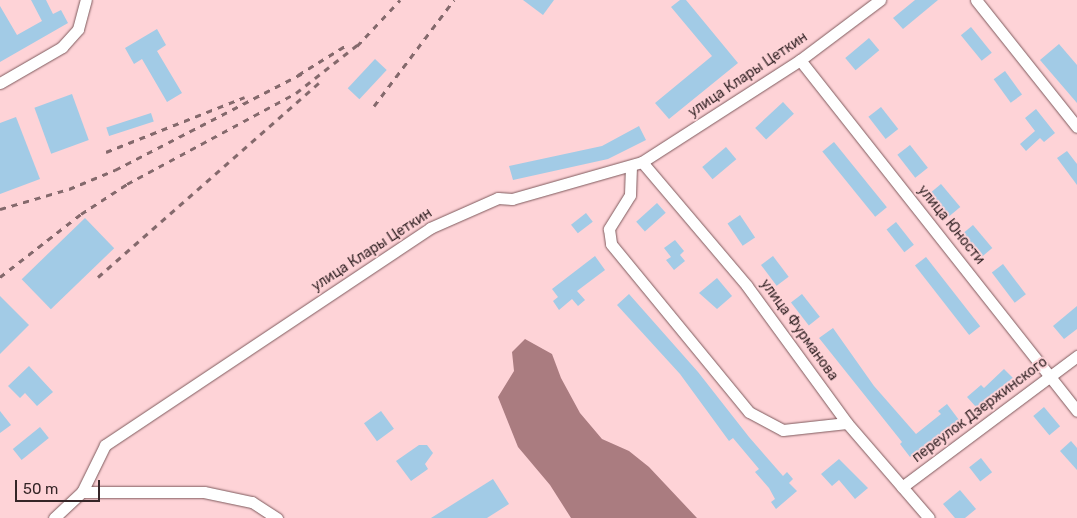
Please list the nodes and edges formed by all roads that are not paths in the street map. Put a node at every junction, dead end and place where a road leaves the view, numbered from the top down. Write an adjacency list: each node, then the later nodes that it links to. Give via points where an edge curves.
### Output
1 (86, 0): 5 (street, via 78,29 62,48)
2 (880, 0): 4 (street, улица Клары Цеткин)
3 (976, 0): 6 (street)
4 (800, 60): 7 (street, улица Клары Цеткин); 9 (street, улица Юности)
5 (0, 83)
6 (1077, 127)
7 (636, 164): 11 (street, улица Фурманова, via 747,286); 11 (street, via 630,195 609,229 610,244 749,412 783,430); 13 (street, улица Клары Цеткин, via 512,199 498,198 430,228 105,445)
8 (1077, 356): 9 (street, переулок Дзержинского)
9 (1052, 375): 10 (street, улица Юности); 12 (street, переулок Дзержинского)
10 (1077, 411)
11 (847, 423): 12 (street, улица Фурманова)
12 (902, 487): 16 (street, улица Фурманова)
13 (82, 492): 14 (street, улица Клары Цеткин); 15 (street, via 204,492 252,502)
14 (54, 518)
15 (277, 518)
16 (929, 518)

